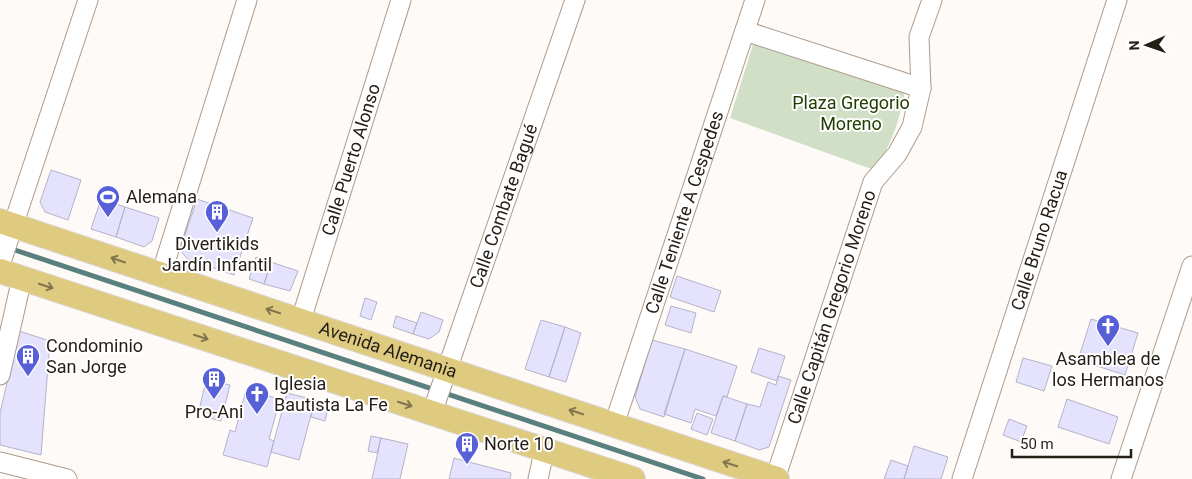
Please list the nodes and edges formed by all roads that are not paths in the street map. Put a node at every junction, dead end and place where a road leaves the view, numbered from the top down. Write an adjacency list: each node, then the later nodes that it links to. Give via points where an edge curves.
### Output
1 (88, 0): 10 (street)
2 (247, 0): 14 (street)
3 (400, 0): 16 (street, Calle Puerto Alonso)
4 (575, 0): 17 (street, Calle Combate Bagué)
5 (755, 0): 8 (street, Calle Teniente A Cespedes)
6 (932, 0): 9 (street, Calle Capitán Gregorio Moreno, via 919,37)
7 (1117, 0): 27 (street, Calle Bruno Racua)
8 (744, 31): 9 (street); 20 (street, Calle Teniente A Cespedes)
9 (921, 88): 26 (street, Calle Capitán Gregorio Moreno, via 912,127 897,154 872,182)
10 (8, 225): 11 (street); 14 (main road, Avenida Alemania, one-way to 10)
11 (0, 265)
12 (1192, 266): 28 (street)
13 (0, 270): 15 (main road)
14 (161, 275): 16 (main road, Avenida Alemania, one-way to 14)
15 (22, 278): 18 (street); 19 (main road, one-way to 19)
16 (301, 320): 17 (main road, Avenida Alemania)
17 (445, 374): 19 (street, Calle Combate Bagué); 20 (main road, Avenida Alemania, one-way to 17)
18 (0, 376)
19 (434, 408): 21 (main road)
20 (614, 425): 26 (main road, Avenida Alemania, one-way to 20)
21 (545, 448): 24 (street); 25 (main road)
22 (0, 462): 23 (street)
23 (67, 479)
24 (538, 479)
25 (633, 479)
26 (776, 479)
27 (962, 479)
28 (1121, 479)

